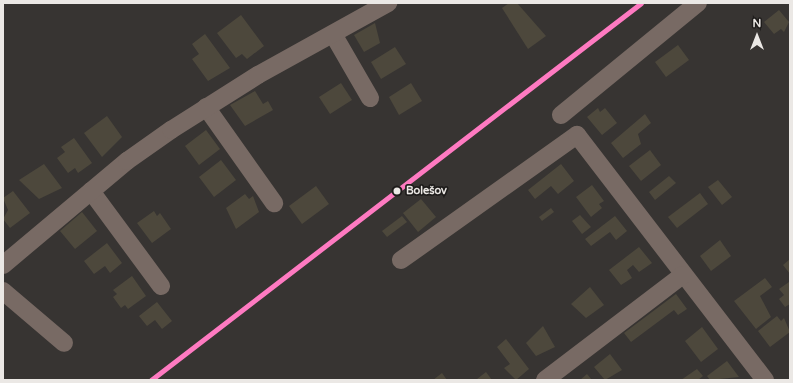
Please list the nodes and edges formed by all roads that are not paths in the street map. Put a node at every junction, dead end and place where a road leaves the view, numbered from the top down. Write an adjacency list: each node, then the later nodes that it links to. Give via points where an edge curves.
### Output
1 (388, 3): 3 (street)
2 (698, 3): 6 (street)
3 (333, 34): 4 (street); 5 (street)
4 (370, 98)
5 (206, 107): 7 (street); 8 (street)
6 (561, 115)
7 (91, 191): 10 (street); 12 (street)
8 (274, 203)
9 (401, 260): 11 (street, via 577,135)
10 (3, 265)
11 (683, 275): 15 (street); 16 (street)
12 (161, 286)
13 (3, 291): 14 (street)
14 (64, 343)
15 (545, 380)
16 (765, 380)

